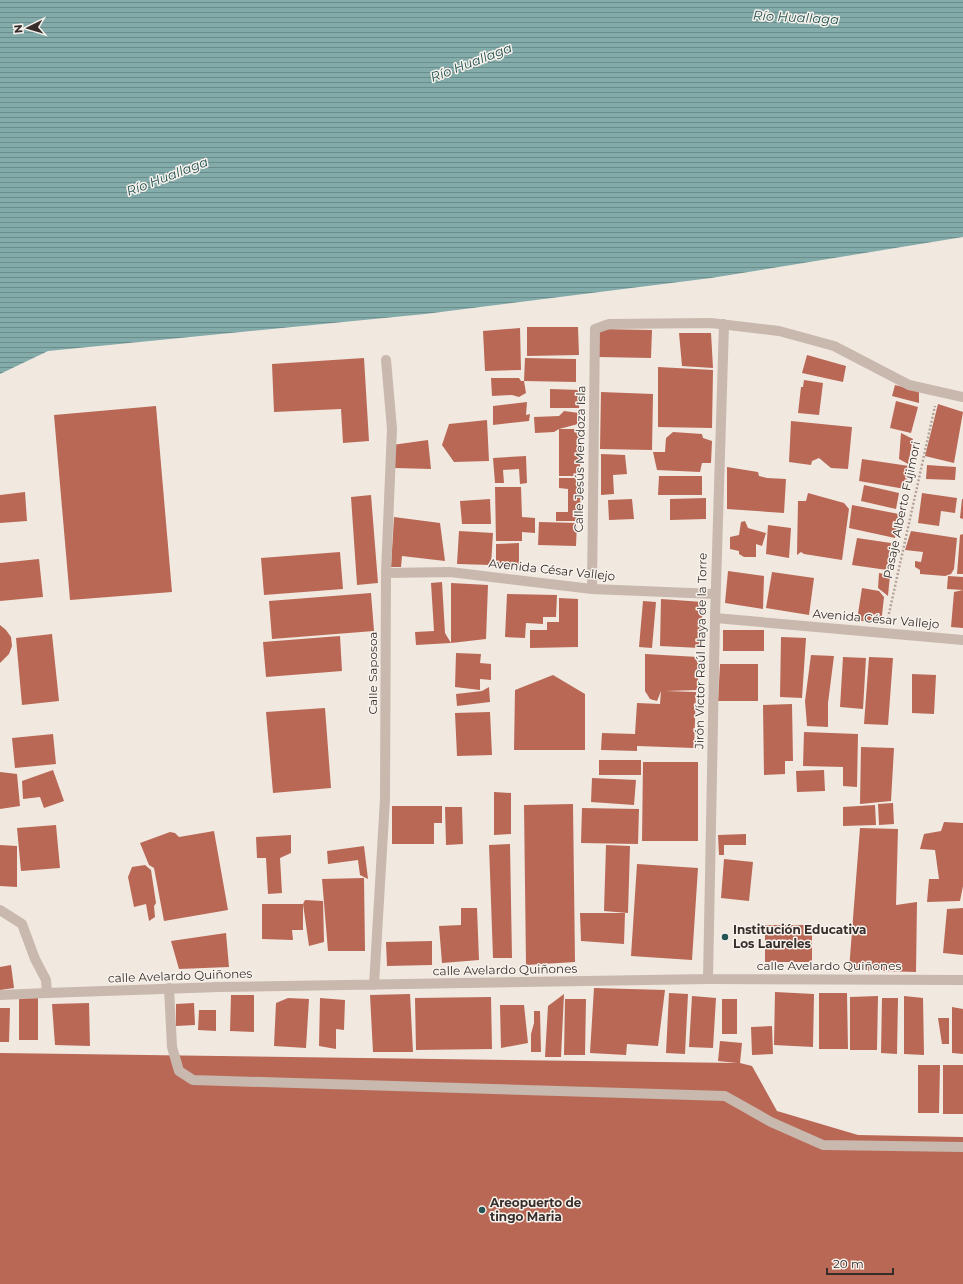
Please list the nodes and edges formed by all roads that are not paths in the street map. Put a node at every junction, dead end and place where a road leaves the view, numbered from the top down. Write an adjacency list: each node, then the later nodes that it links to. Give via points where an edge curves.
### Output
1 (724, 324): 3 (street, via 779,331 834,346 909,385); 5 (street, Calle Jesús Mendoza Isla, via 609,324 595,329); 6 (street, Jirón Víctor Raúl Haya de la Torre)
2 (386, 360): 4 (street, Calle Saposoa, via 392,429)
3 (963, 397)
4 (386, 574): 5 (street, Avenida César Vallejo, via 450,572); 12 (street, Calle Saposoa, via 384,799)
5 (592, 589): 6 (street, Avenida César Vallejo)
6 (715, 594): 7 (street, Jirón Víctor Raúl Haya de la Torre)
7 (715, 618): 8 (street, Avenida César Vallejo); 10 (street, Jirón Víctor Raúl Haya de la Torre)
8 (963, 640)
9 (0, 910): 14 (street, via 22,924 46,980)
10 (708, 978): 11 (street, calle Avelardo Quiñones); 12 (street, calle Avelardo Quiñones)
11 (963, 980)
12 (374, 985): 13 (street, calle Avelardo Quiñones)
13 (169, 988): 14 (street, calle Avelardo Quiñones); 16 (street, via 172,1047 179,1071 193,1080 725,1096 771,1122 822,1146)
14 (47, 993): 15 (street, calle Avelardo Quiñones)
15 (0, 995)
16 (963, 1147)

